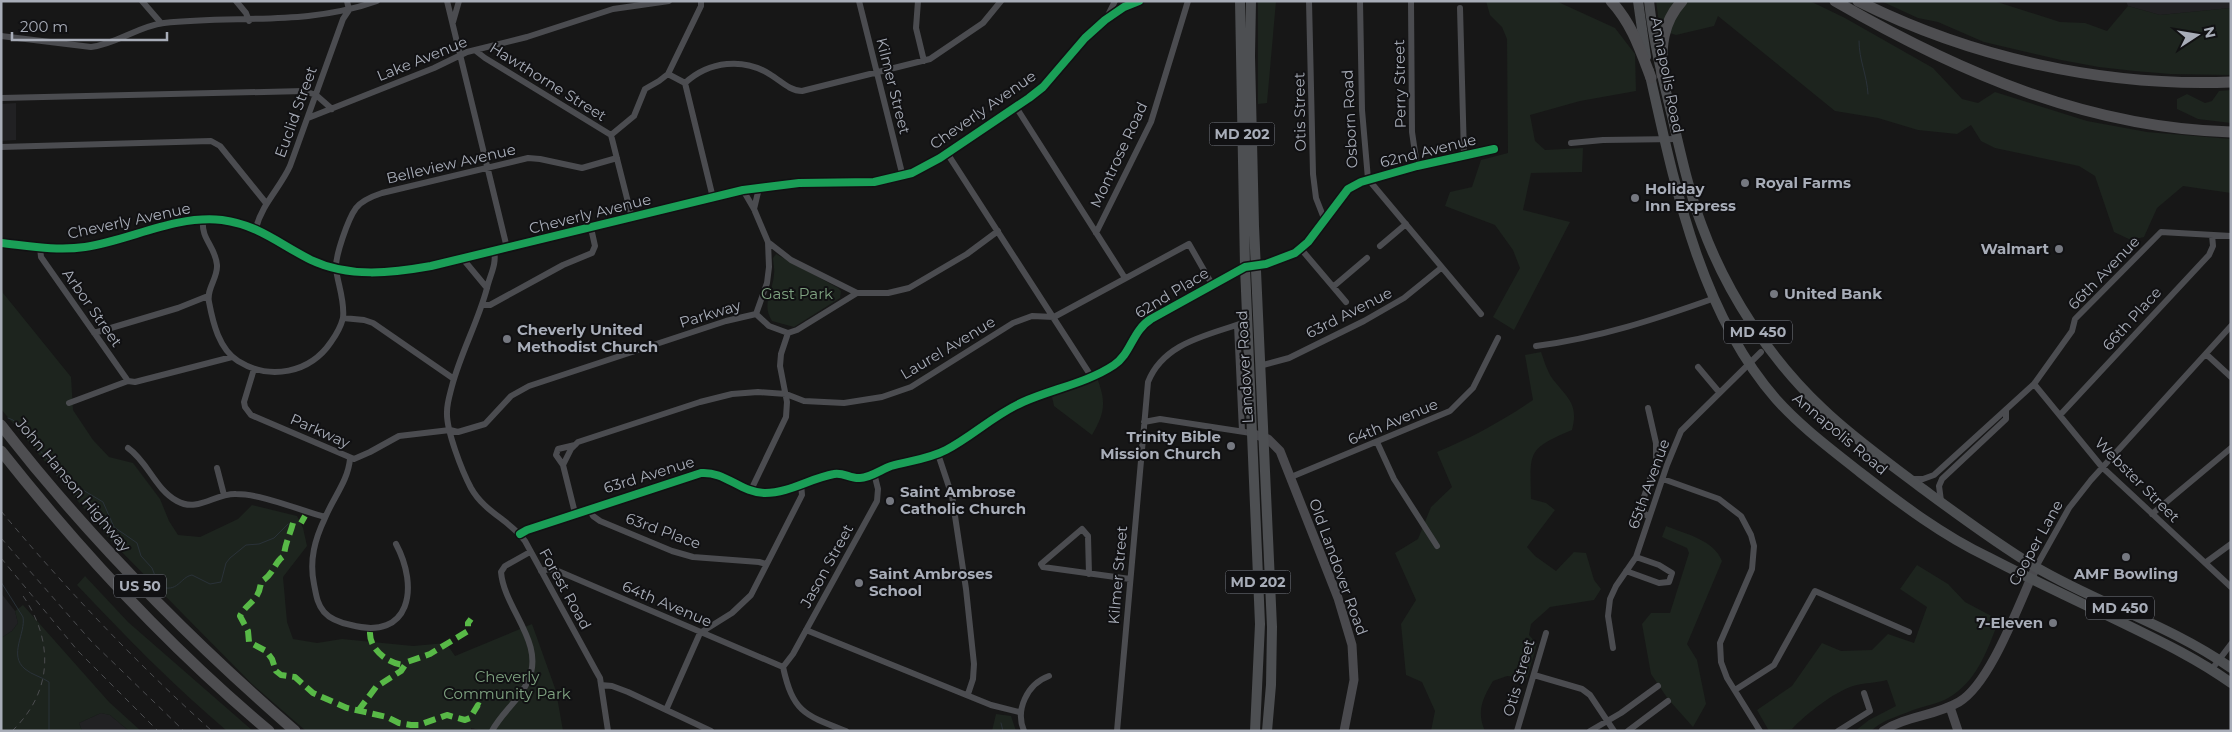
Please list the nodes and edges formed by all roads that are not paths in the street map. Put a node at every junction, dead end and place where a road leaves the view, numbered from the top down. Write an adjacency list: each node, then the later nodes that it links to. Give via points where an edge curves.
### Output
1 (142, 1): 35 (street)
2 (236, 1): 32 (street)
3 (347, 1): 29 (street)
4 (377, 1): 29 (street)
5 (447, 1): 34 (street)
6 (459, 1): 34 (street)
7 (669, 1): 37 (street, Lake Avenue, via 613,9)
8 (701, 1): 41 (street)
9 (860, 1): 40 (street, Kilmer Street)
10 (918, 1): 39 (street, via 916,28)
11 (1002, 1): 39 (street, via 983,23)
12 (1115, 1): 31 (street)
13 (1188, 1): 77 (street, Montrose Road, via 1151,122)
14 (1240, 1): 89 (main road, Landover Road / MD 202)
15 (1251, 1): 89 (main road, Landover Road / MD 202)
16 (1309, 1): 72 (street, Otis Street, via 1314,180 1316,198)
17 (1360, 1): 64 (street, Osborn Road, via 1362,110)
18 (1411, 1): 61 (street, Perry Street, via 1412,132)
19 (1610, 1): 43 (highway, via 1637,38)
20 (1638, 1): 43 (main road, Annapolis Road / MD 450); 54 (main road, via 1670,132)
21 (1648, 1): 42 (main road, Annapolis Road / MD 450)
22 (1682, 1): 42 (highway, via 1664,32)
23 (1823, 1): 33 (highway)
24 (1835, 1): 33 (highway)
25 (1858, 1): 30 (highway)
26 (1864, 1): 30 (highway)
27 (1134, 2): 31 (street, Cheverly Avenue)
28 (1460, 8): 59 (street)
29 (349, 10): 32 (street); 46 (street, Euclid Street)
30 (1886, 15): 44 (highway, via 1956,43 2065,69 2154,81)
31 (1105, 20): 48 (street, Cheverly Avenue, via 1043,87)
32 (249, 21): 35 (street)
33 (1868, 21): 51 (highway, via 1976,73 2067,107 2161,126)
34 (452, 23): 38 (street)
35 (161, 24): 36 (street, via 91,47)
36 (1, 36)
37 (476, 51): 38 (street, Lake Avenue); 52 (street, Hawthorne Street)
38 (460, 56): 49 (street, Lake Avenue); 62 (street)
39 (924, 61): 40 (street)
40 (877, 73): 45 (street, via 797,91 761,69 730,63 707,69); 63 (street, Kilmer Street)
41 (668, 74): 45 (street); 52 (street, via 645,89 634,116)
42 (1662, 75): 54 (main road, Annapolis Road / MD 450)
43 (1651, 78): 53 (main road, Annapolis Road / MD 450)
44 (2231, 82)
45 (685, 83): 67 (street)
46 (316, 95): 47 (street, via 304,91); 49 (street); 50 (street, Euclid Street)
47 (1, 98)
48 (1016, 107): 58 (street, Cheverly Avenue); 77 (street)
49 (332, 110): 50 (street, Lake Avenue)
50 (308, 118): 68 (street, Euclid Street, via 286,176)
51 (2231, 132)
52 (611, 135): 60 (street, Hawthorne Street)
53 (1664, 139): 54 (street); 55 (street); 98 (main road, Annapolis Road / MD 450, via 1685,220)
54 (1677, 139): 150 (main road, Annapolis Road / MD 450, via 1702,226 1732,291 1762,337 1822,408)
55 (1571, 143)
56 (1, 147): 68 (street, via 211,141 220,146)
57 (1494, 149): 59 (street, 62nd Avenue)
58 (947, 153): 63 (street, Cheverly Avenue, via 922,169); 76 (street)
59 (1464, 155): 61 (street, 62nd Avenue)
60 (617, 158): 62 (street, Belleview Avenue, via 582,168 534,158); 70 (street, Hawthorne Street)
61 (1418, 166): 64 (street, 62nd Avenue)
62 (487, 169): 84 (street); 91 (street, Belleview Avenue, via 382,193 362,202 346,229)
63 (903, 176): 65 (street, Cheverly Avenue, via 874,182 799,183)
64 (1368, 179): 72 (street, 62nd Avenue, via 1348,189); 73 (street, Osborn Road)
65 (759, 188): 66 (street, Cheverly Avenue); 69 (street)
66 (743, 190): 67 (street, Cheverly Avenue); 69 (street)
67 (713, 198): 70 (street, Cheverly Avenue)
68 (266, 203): 74 (street, Euclid Street)
69 (754, 209): 80 (street)
70 (632, 218): 75 (street, Cheverly Avenue)
71 (203, 220): 74 (street, Cheverly Avenue, via 234,222); 83 (street, Cheverly Avenue, via 179,222 85,247); 97 (street, via 203,234 213,249 217,264)
72 (1325, 221): 85 (street, 62nd Avenue)
73 (1406, 224): 82 (street); 90 (street, Osborn Road)
74 (256, 228): 91 (street, Cheverly Avenue, via 310,259)
75 (591, 228): 84 (street, Cheverly Avenue); 100 (street, Cheverly Avenue, via 595,246 592,253 556,268 490,305)
76 (998, 231): 96 (street, via 967,254 909,288 888,293); 103 (street)
77 (1096, 233): 92 (street)
78 (2212, 235): 79 (street, 66th Avenue); 123 (street, 66th Avenue, via 2161,232 2076,319 2072,331); 129 (street, 66th Place, via 2213,246 2209,255)
79 (2231, 236)
80 (768, 242): 96 (street, via 791,260); 101 (street, via 767,283)
81 (1, 243): 83 (street, Cheverly Avenue)
82 (1380, 246)
83 (40, 247): 108 (street, Arbor Street, via 41,256)
84 (506, 248): 86 (street, Cheverly Avenue)
85 (1301, 249): 89 (street, 62nd Place, via 1282,259); 94 (street)
86 (494, 251): 88 (street, Cheverly Avenue); 95 (street, Forest Road, via 495,263)
87 (1367, 258): 94 (street)
88 (463, 259): 91 (street, Cheverly Avenue, via 392,272); 95 (street)
89 (1250, 266): 93 (street, 62nd Place); 105 (main road, Landover Road / MD 202); 116 (main road, Landover Road / MD 202)
90 (1441, 268): 102 (street, Osborn Road); 116 (street, 63rd Avenue, via 1404,298 1364,321 1289,358)
91 (336, 269): 104 (street)
92 (1125, 278): 93 (street, Laurel Avenue, via 1189,244); 103 (street, Laurel Avenue)
93 (1213, 286): 119 (street, 62nd Place, via 1141,325 1118,362)
94 (1334, 286): 99 (street)
95 (487, 288): 100 (street, Forest Road)
96 (857, 293): 109 (street)
97 (208, 296): 108 (street); 114 (street, via 218,335)
98 (1715, 298): 111 (street, via 1612,332); 115 (main road, Annapolis Road / MD 450)
99 (1346, 302)
100 (483, 305): 121 (street, Forest Road)
101 (756, 314): 109 (street, via 769,326); 132 (street, Parkway, via 529,386 511,396 485,424 458,432)
102 (1482, 314)
103 (1054, 317): 119 (street); 125 (street, Laurel Avenue, via 1032,316 1013,323 911,387 882,397 844,402 804,401)
104 (343, 318): 118 (street, via 328,346 304,366 281,372); 121 (street, via 372,323)
105 (1248, 321): 106 (street); 133 (main road, Landover Road / MD 202)
106 (1237, 325): 130 (street, via 1184,344 1161,361 1148,382); 133 (street)
107 (2231, 326): 113 (street, Cooper Lane)
108 (94, 333): 122 (street, Arbor Street)
109 (788, 333): 125 (street, via 780,366)
110 (1498, 338): 135 (street, 64th Avenue, via 1476,384 1456,405 1444,414)
111 (1536, 346)
112 (1761, 352): 115 (street, 65th Avenue)
113 (2206, 354): 120 (street); 145 (street, Cooper Lane)
114 (232, 357): 118 (street); 122 (street, via 135,382)
115 (1749, 363): 124 (street, 65th Avenue); 172 (main road, Annapolis Road / MD 450, via 1794,418 1876,484 1945,534)
116 (1259, 366): 134 (main road, Landover Road / MD 202)
117 (1698, 367): 124 (street)
118 (254, 369): 141 (street, Parkway, via 244,402 248,412)
119 (1091, 376): 139 (street, 63rd Avenue, via 1009,409)
120 (2231, 376)
121 (454, 379): 132 (street, Forest Road, via 447,408)
122 (128, 381): 126 (street)
123 (2034, 384): 128 (street, 66th Avenue); 129 (street, Webster Street)
124 (1719, 392): 143 (street, 65th Avenue, via 1681,431)
125 (786, 394): 136 (street, Laurel Avenue, via 752,392 719,397); 152 (street, via 786,417)
126 (69, 403)
127 (1648, 408): 142 (street, via 1656,443)
128 (2006, 410): 150 (street, 66th Avenue, via 2001,411 1934,475 1923,479); 154 (street, 66th Avenue, via 2006,418 1942,479 1939,486)
129 (2060, 415): 145 (street, Webster Street)
130 (1144, 422): 133 (street, via 1160,419); 173 (street, Kilmer Street)
131 (1, 425): 200 (highway, John Hanson Highway / US 50, via 138,584 216,661)
132 (450, 430): 141 (street, Parkway, via 399,436 364,456); 160 (street, Forest Road, via 475,495)
133 (1247, 432): 134 (street, Old Landover Road); 207 (main road, Landover Road / MD 202, via 1260,624)
134 (1263, 437): 148 (street, Old Landover Road, via 1280,451); 208 (main road, Landover Road / MD 202, via 1272,627)
135 (1377, 442): 148 (street, 64th Avenue); 163 (street, via 1394,479)
136 (575, 444): 144 (street); 144 (street, Laurel Avenue, via 558,449 556,455)
137 (128, 448): 153 (street, via 138,455 164,492 176,501 187,505 200,504)
138 (2231, 448): 157 (street)
139 (938, 454): 147 (street, 63rd Avenue); 192 (street, via 952,496 966,589 974,664 974,679)
140 (4, 455): 199 (highway, US 50, via 69,533 132,601)
141 (350, 459): 158 (street, via 344,481)
142 (1656, 461): 143 (street); 159 (street, via 1640,506)
143 (1667, 464): 149 (street, 65th Avenue)
144 (563, 465): 156 (street)
145 (2102, 467): 157 (street, Webster Street); 168 (street, Cooper Lane, via 2069,508)
146 (217, 468): 153 (street)
147 (874, 473): 151 (street, 63rd Avenue, via 860,478 836,474); 175 (street, Jason Street, via 877,501)
148 (1291, 477): 209 (street, Old Landover Road, via 1338,598 1352,645 1354,680)
149 (1663, 478): 159 (street, 65th Avenue); 190 (street, via 1719,499 1741,516 1751,535 1754,546 1752,569 1720,643 1721,662)
150 (1908, 478): 154 (main road, Annapolis Road / MD 450)
151 (801, 484): 152 (street, 63rd Avenue, via 770,493); 166 (street, via 802,495)
152 (751, 490): 155 (street, 63rd Avenue, via 718,474 701,473)
153 (224, 495): 158 (street, via 248,495)
154 (1941, 503): 168 (main road, Annapolis Road / MD 450)
155 (589, 509): 156 (street, 63rd Avenue); 166 (street, 63rd Place, via 600,521 672,551 703,559)
156 (575, 513): 160 (street, 63rd Avenue)
157 (2152, 514): 167 (street, Webster Street)
158 (325, 517): 161 (street, via 311,567 320,605 334,620 376,629 389,626 400,616 408,592 403,559)
159 (1649, 517): 165 (street, 65th Avenue)
160 (520, 534): 164 (street, Forest Road)
161 (396, 544)
162 (2231, 544): 167 (street)
163 (1437, 546)
164 (530, 552): 169 (street, Forest Road); 201 (street, via 505,566 501,572 531,648 532,668 518,699)
165 (1636, 557): 170 (street, 65th Avenue); 170 (street, via 1659,564 1672,573 1669,582 1659,583)
166 (766, 564): 177 (street, via 746,601 716,625)
167 (2206, 564): 174 (street, Webster Street)
168 (2036, 568): 172 (street, Cooper Lane); 181 (main road, Annapolis Road / MD 450)
169 (541, 571): 177 (street, 64th Avenue, via 558,571); 188 (street, Forest Road)
170 (1626, 572): 180 (street, 65th Avenue, via 1610,599 1608,616)
171 (1089, 574): 171 (street, via 1088,536 1082,529 1041,564 1043,567); 173 (street)
172 (2031, 578): 184 (main road, Annapolis Road / MD 450); 194 (street, Cooper Lane, via 1985,676 1965,698)
173 (1130, 579): 206 (street, Kilmer Street)
174 (2231, 586)
175 (806, 630): 182 (street, Jason Street); 192 (street)
176 (1909, 632): 190 (street, via 1815,591 1774,665)
177 (700, 633): 182 (street, 64th Avenue); 195 (street)
178 (1546, 633): 185 (street, Otis Street)
179 (2231, 644): 181 (street)
180 (1613, 648)
181 (2218, 659): 183 (main road, Annapolis Road / MD 450); 184 (street)
182 (783, 667): 198 (street, via 788,689 796,704)
183 (2231, 668)
184 (2212, 669): 187 (main road, Annapolis Road / MD 450)
185 (1534, 675): 197 (street, via 1582,689); 210 (street, Otis Street)
186 (1049, 676): 196 (street, via 1034,686)
187 (2231, 683)
188 (601, 685): 195 (street, via 621,689); 202 (street, Forest Road)
189 (1658, 686): 197 (street)
190 (1735, 690): 214 (street)
191 (1864, 693): 215 (street, via 1870,711)
192 (968, 694): 196 (street, via 991,705)
193 (1668, 701): 213 (street)
194 (1950, 706): 216 (street, Cooper Lane); 217 (street)
195 (666, 710): 203 (street)
196 (1019, 712): 205 (street)
197 (1608, 721): 211 (street); 212 (street)
198 (832, 728): 204 (street)
199 (269, 731)
200 (295, 731)
201 (492, 731)
202 (608, 731)
203 (711, 731)
204 (846, 731)
205 (1024, 731)
206 (1117, 731)
207 (1255, 731)
208 (1267, 731)
209 (1344, 731)
210 (1517, 731)
211 (1590, 731)
212 (1614, 731)
213 (1628, 731)
214 (1760, 731)
215 (1838, 731)
216 (1883, 731)
217 (1958, 731)

